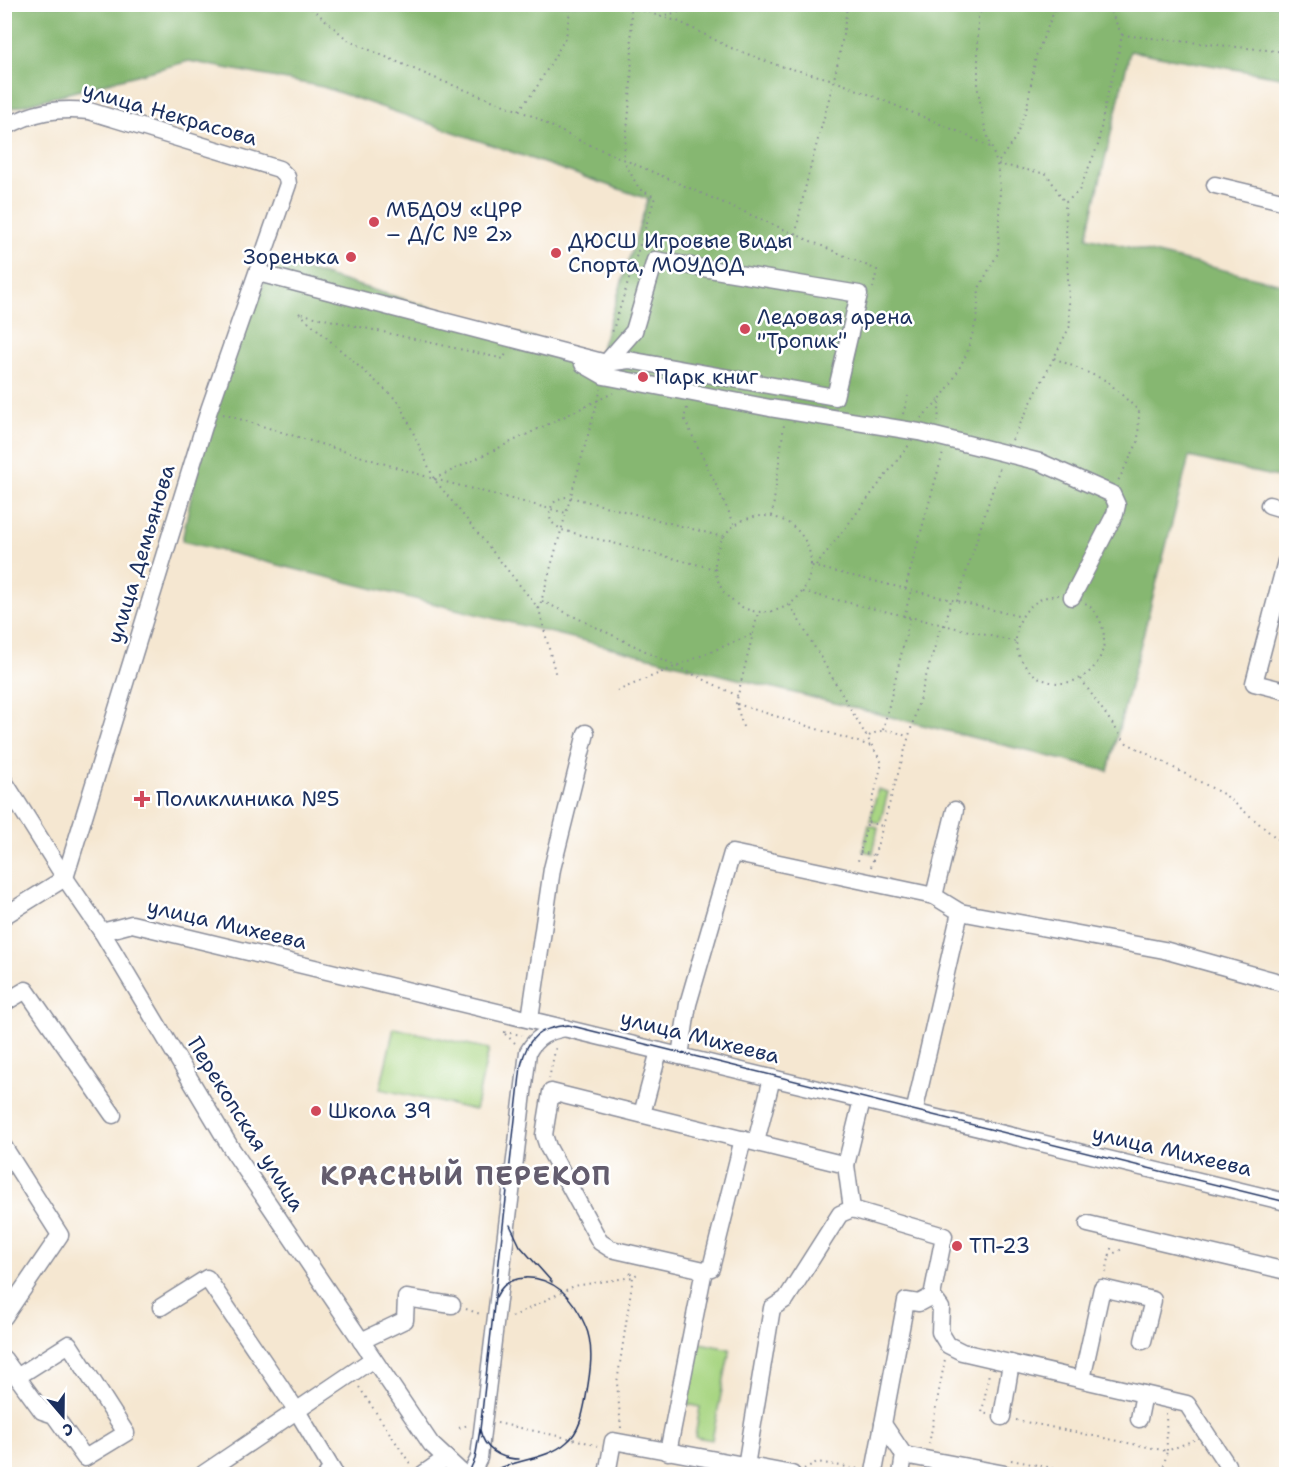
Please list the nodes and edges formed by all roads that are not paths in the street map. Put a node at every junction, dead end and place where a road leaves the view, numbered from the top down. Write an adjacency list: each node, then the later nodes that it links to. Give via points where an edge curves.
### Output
1 (4, 128): 2 (street, улица Некрасова, via 44,111 89,111 279,169)
2 (287, 177): 5 (street, улица Демьянова, via 286,191)
3 (1215, 185): 4 (street)
4 (1287, 202)
5 (258, 273): 6 (street, via 556,350); 15 (street, улица Демьянова, via 209,410)
6 (604, 367): 6 (street, via 629,360 835,397 859,294 655,260 634,331); 10 (street, via 634,381 691,393 942,437 1040,462 1112,494 1117,506 1115,514)
7 (1269, 505): 8 (street)
8 (1287, 510)
9 (1287, 561): 11 (street, via 1254,683)
10 (1072, 597)
11 (1287, 691)
12 (586, 733): 22 (street, via 552,869)
13 (4, 781): 15 (street, Перекопская улица)
14 (955, 810): 16 (street)
15 (65, 878): 18 (street); 19 (street, Перекопская улица)
16 (934, 896): 17 (street); 25 (street, via 732,853 688,1004)
17 (960, 912): 20 (street, via 1164,950); 28 (street)
18 (4, 916)
19 (102, 933): 22 (street, улица Михеева, via 132,924); 43 (street, Перекопская улица, via 231,1148)
20 (1287, 984)
21 (4, 1003): 30 (street, via 26,990)
22 (530, 1019): 23 (street, улица Михеева)
23 (566, 1028): 24 (street, улица Михеева); 63 (street, via 546,1033 528,1052 479,1458)
24 (659, 1051): 25 (street, улица Михеева); 29 (street)
25 (680, 1056): 26 (street, улица Михеева)
26 (772, 1078): 27 (street, улица Михеева); 31 (street)
27 (862, 1100): 28 (street, улица Михеева); 33 (street)
28 (914, 1113): 34 (street, улица Михеева)
29 (642, 1114): 31 (street); 37 (street, via 551,1092 544,1135 600,1242 617,1250)
30 (113, 1115)
31 (749, 1140): 33 (street); 37 (street, via 711,1268)
32 (4, 1147): 42 (street, via 60,1234)
33 (846, 1165): 35 (street)
34 (1287, 1202)
35 (852, 1209): 39 (street, via 944,1236); 58 (street, via 840,1214 786,1299 772,1308)
36 (1088, 1224): 38 (street)
37 (704, 1270): 55 (street)
38 (1287, 1271)
39 (932, 1296): 47 (street, via 941,1308 940,1332 948,1345); 54 (street, via 919,1303 906,1301)
40 (452, 1305): 43 (street, via 406,1298 405,1320)
41 (161, 1307): 51 (street, via 207,1278)
42 (4, 1317)
43 (361, 1341): 46 (street, Перекопская улица)
44 (1143, 1341): 49 (street, via 1153,1300 1102,1288)
45 (4, 1359): 48 (street)
46 (374, 1359): 51 (street); 57 (street, Перекопская улица, via 431,1444)
47 (1011, 1363): 49 (street); 52 (street)
48 (17, 1377): 48 (street, via 42,1412 54,1415 85,1458 126,1433 69,1344)
49 (1082, 1379): 50 (street)
50 (1144, 1394): 53 (street); 68 (street, via 1187,1404 1227,1464)
51 (297, 1411): 60 (street); 61 (street, via 333,1471)
52 (1002, 1417)
53 (1139, 1419)
54 (883, 1424): 56 (street); 59 (street)
55 (668, 1452): 58 (street); 64 (street, via 613,1441)
56 (904, 1455): 66 (street); 67 (street)
57 (446, 1458): 62 (street); 63 (street, Перекопская улица, via 462,1473)
58 (750, 1469): 65 (street)
59 (874, 1472)
60 (203, 1474)
61 (327, 1474)
62 (423, 1474)
63 (470, 1474)
64 (607, 1474)
65 (794, 1474)
66 (901, 1474)
67 (1005, 1474)
68 (1225, 1474)

